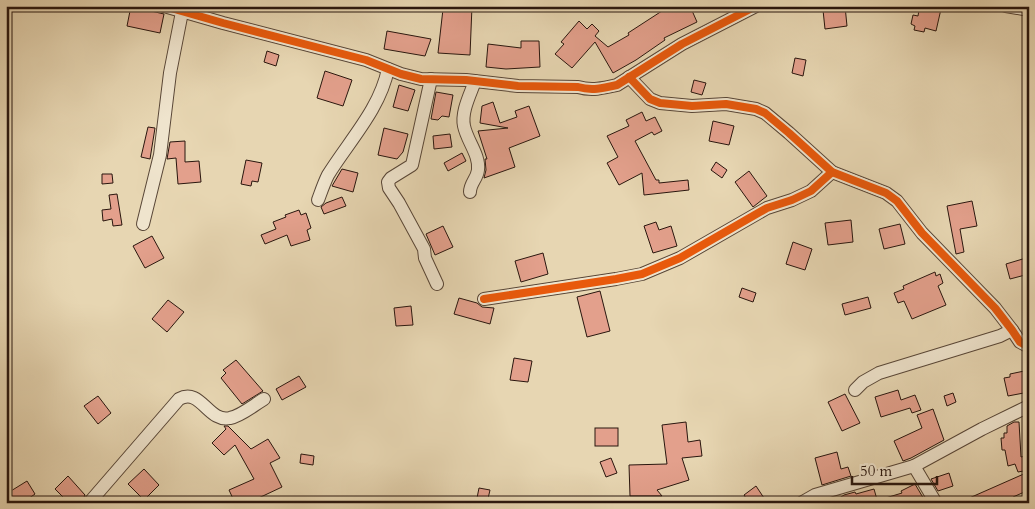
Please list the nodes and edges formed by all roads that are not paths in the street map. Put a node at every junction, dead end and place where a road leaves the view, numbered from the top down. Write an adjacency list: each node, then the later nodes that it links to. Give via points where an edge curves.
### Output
1 (164, 6): 5 (street)
2 (756, 6): 7 (street, via 682,44)
3 (1006, 6): 4 (street)
4 (1029, 10)
5 (182, 12): 6 (street, via 366,60); 13 (street, via 170,72 160,155)
6 (388, 69): 8 (street); 12 (street, via 380,93 327,176)
7 (629, 78): 9 (street, via 606,88 586,89); 10 (street, via 650,99 660,103 692,106 726,104 756,109 783,128)
8 (431, 79): 9 (street); 14 (street, via 412,165 388,182 424,249)
9 (475, 81): 11 (street, via 464,116 464,126 477,158 478,170)
10 (832, 172): 15 (street, via 811,191 767,208 680,258 642,274); 16 (street, via 874,188 897,201 922,233 995,308)
11 (470, 192)
12 (318, 200)
13 (143, 224)
14 (437, 284)
15 (484, 298)
16 (1012, 330): 17 (street, via 1020,342); 18 (street, via 879,373)
17 (1029, 347)
18 (855, 390)
19 (264, 399): 22 (street, via 224,419 192,396 179,399)
20 (1029, 406): 21 (street)
21 (914, 466): 23 (street, via 815,495); 24 (street)
22 (89, 503)
23 (801, 503)
24 (936, 503)

